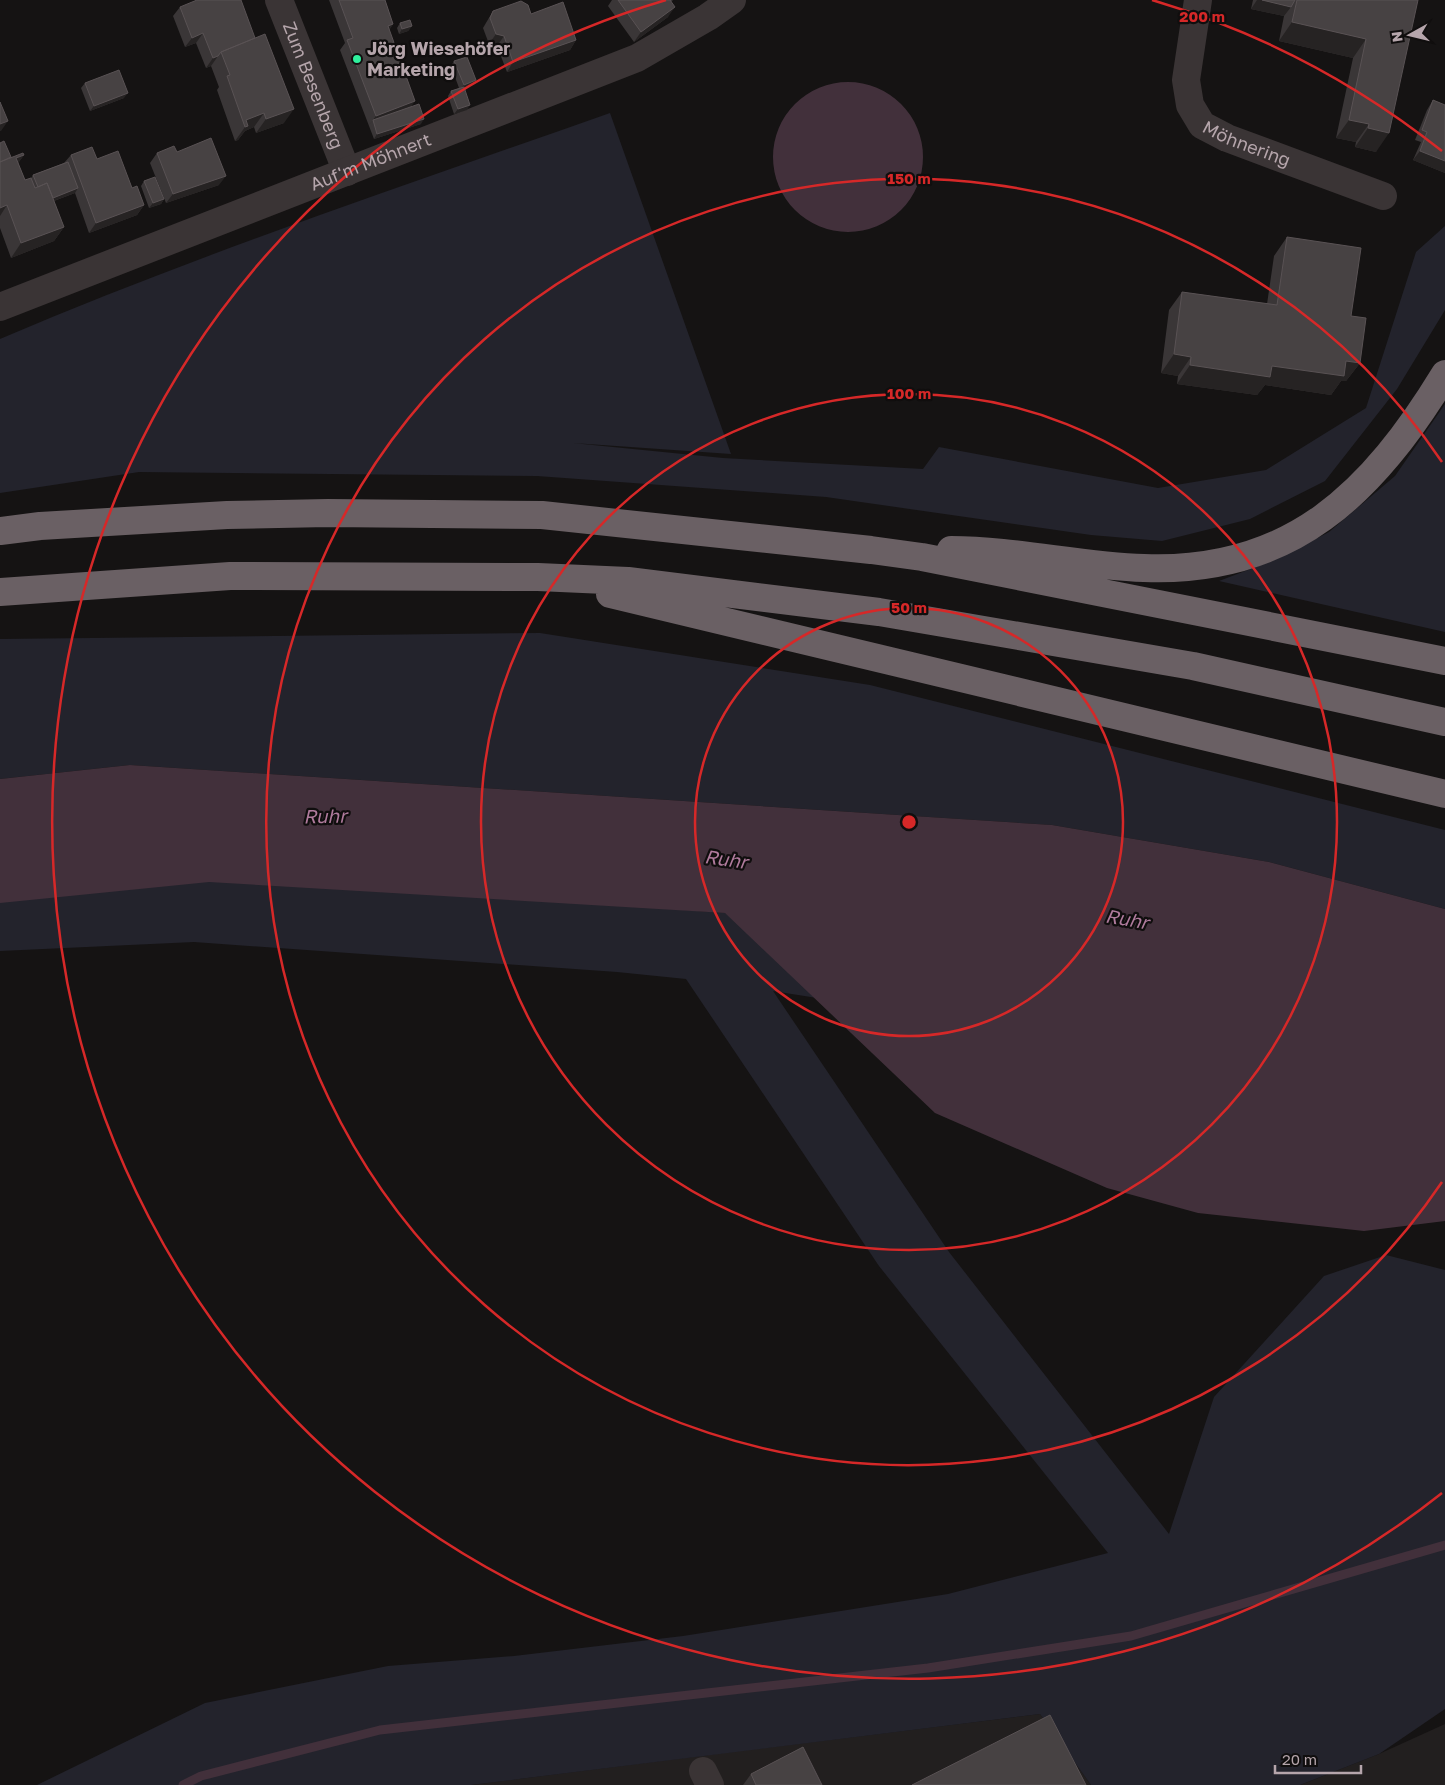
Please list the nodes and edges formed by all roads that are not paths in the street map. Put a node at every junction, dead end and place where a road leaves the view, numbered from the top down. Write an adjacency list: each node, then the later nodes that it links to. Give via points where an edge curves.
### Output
1 (279, 0): 4 (street, Zum Besenberg)
2 (732, 0): 4 (street, Auf'm Möhnert, via 637,58)
3 (1198, 0): 5 (street, Möhnering, via 1186,80 1190,106 1202,125 1227,138)
4 (346, 172): 6 (street, Auf'm Möhnert)
5 (1383, 196)
6 (1, 305)
7 (1445, 374): 9 (highway, via 1386,461 1352,496 1303,532 1250,554 1168,569 979,550)
8 (0, 531): 9 (highway, via 227,515 542,515)
9 (871, 550): 12 (highway, via 922,557)
10 (538, 577): 11 (highway, via 230,576); 13 (highway, via 628,581 879,612 1193,666); 14 (highway)
11 (0, 592)
12 (1445, 661)
13 (1445, 722)
14 (1445, 794)

